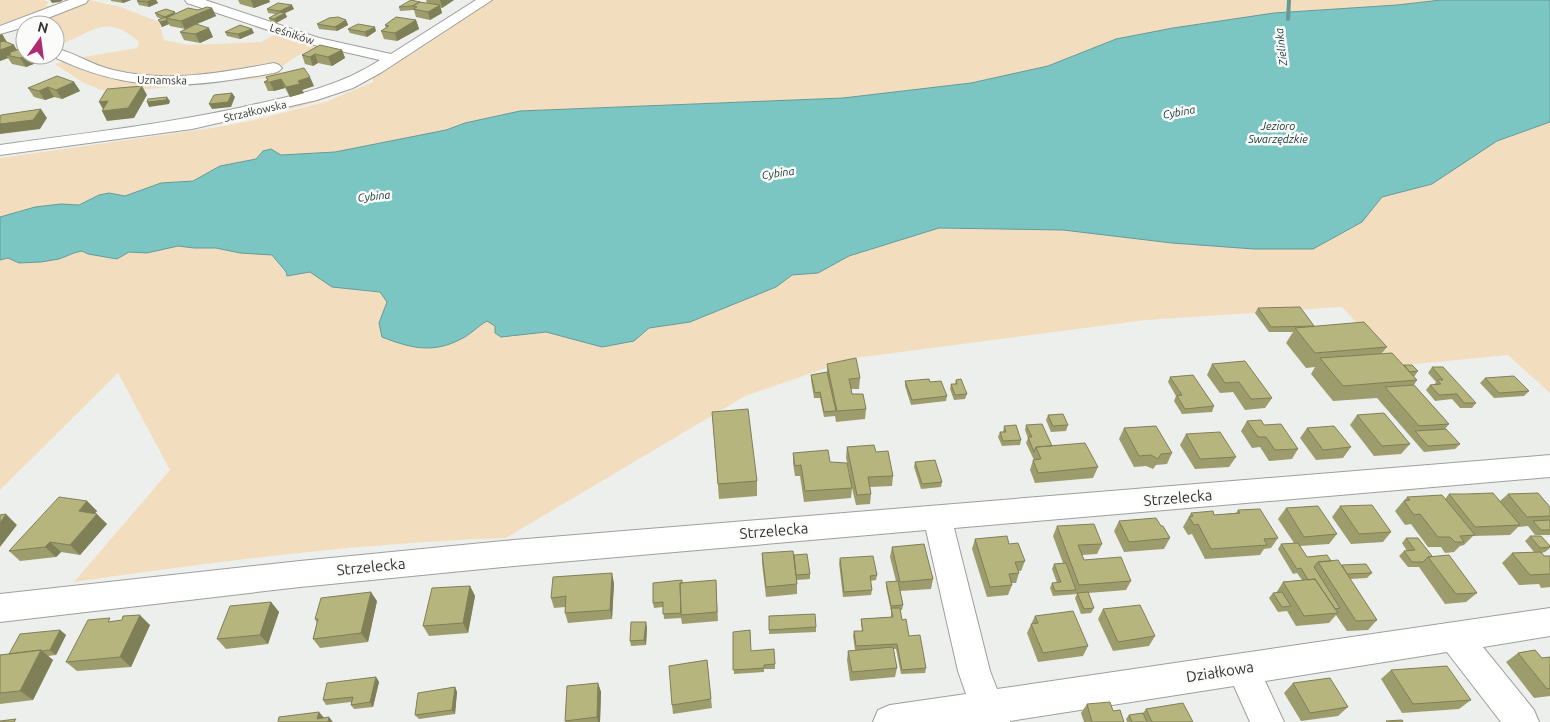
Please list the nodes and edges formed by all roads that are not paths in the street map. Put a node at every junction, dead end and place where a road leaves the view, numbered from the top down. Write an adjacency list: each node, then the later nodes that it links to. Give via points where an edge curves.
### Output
1 (80, 0): 4 (street)
2 (192, 0): 6 (street, Leśników, via 315,41)
3 (485, 0): 6 (street, Strzałkowska)
4 (13, 30)
5 (65, 57): 7 (street, Uznamska, via 97,72 143,80 211,79)
6 (394, 59): 8 (street, Strzałkowska, via 330,92 262,110 192,124)
7 (274, 68)
8 (0, 150)
9 (1550, 466): 10 (street, Strzelecka)
10 (936, 518): 11 (street, Strzelecka, via 503,554); 15 (street, via 974,671)
11 (0, 608)
12 (1550, 622): 13 (street, Działkowa)
13 (1455, 637): 14 (street, Działkowa); 18 (street)
14 (1243, 669): 15 (street, Działkowa); 17 (street)
15 (991, 715): 16 (street, Działkowa)
16 (890, 722)
17 (1268, 722)
18 (1522, 722)

